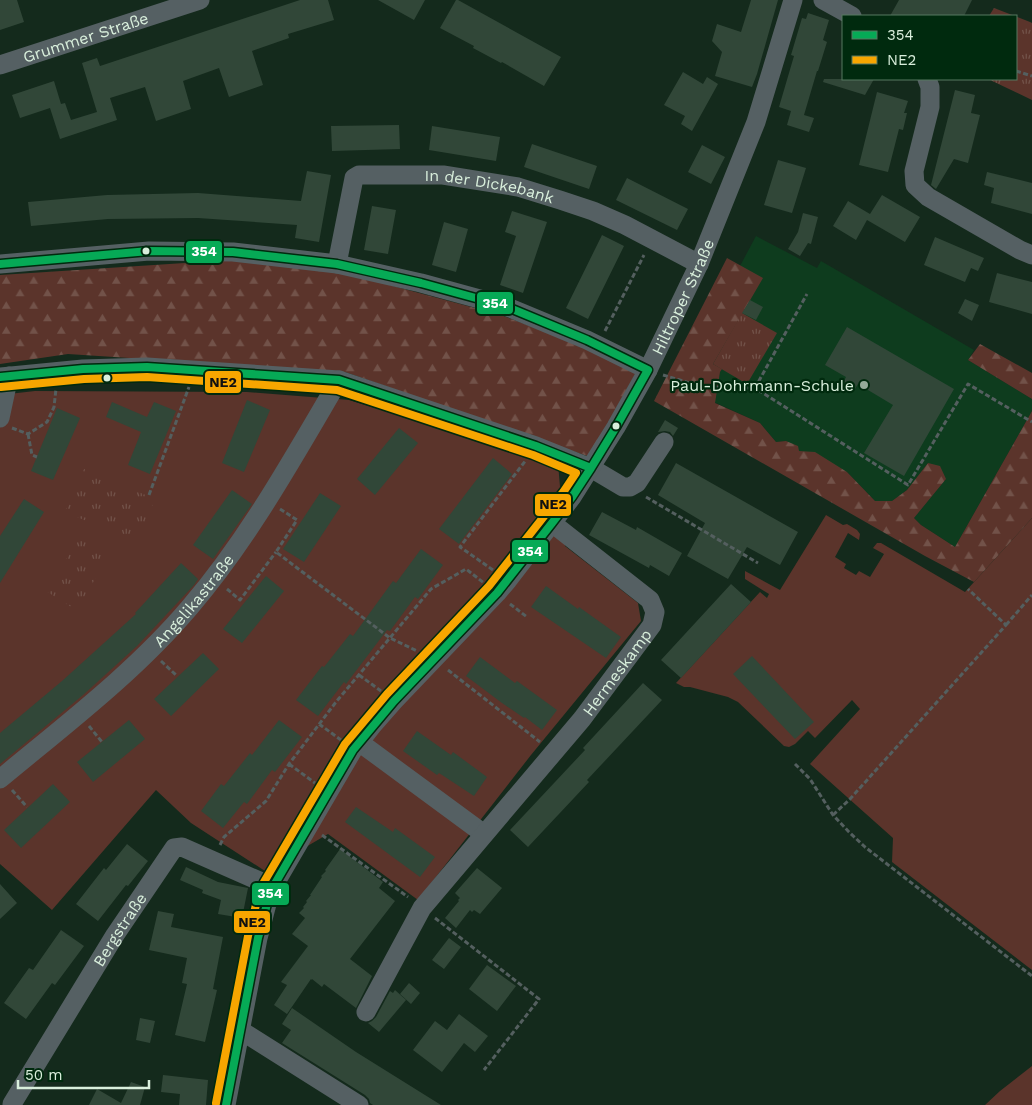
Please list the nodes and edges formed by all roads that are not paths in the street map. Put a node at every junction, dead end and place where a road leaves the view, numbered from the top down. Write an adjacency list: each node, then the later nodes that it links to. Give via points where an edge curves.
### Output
1 (200, 0): 5 (street, Grummer Straße)
2 (793, 0): 10 (street, Hiltroper Straße, via 756,122)
3 (823, 0): 4 (street)
4 (850, 15)
5 (0, 65)
6 (927, 80): 7 (street, via 930,107 914,171 915,185 928,197)
7 (1032, 254)
8 (0, 264): 9 (street, via 149,251 233,252)
9 (337, 264): 10 (street, In der Dickebank, via 354,178 359,175 443,174 518,187 593,211); 11 (street, via 505,306)
10 (699, 264): 11 (street, Hiltroper Straße)
11 (648, 370): 16 (street, Hiltroper Straße)
12 (5, 376): 13 (street, via 147,367); 14 (street)
13 (339, 380): 16 (street, via 536,446); 19 (street, Angelikastraße, via 268,500 190,607 150,650)
14 (5, 423)
15 (664, 442): 16 (street, via 637,483 630,487)
16 (591, 468): 17 (street, Hiltroper Straße)
17 (552, 523): 18 (street, Hiltroper Straße, via 502,586); 20 (street, Hermeskamp, via 650,600 655,612 652,625 582,719)
18 (356, 746): 20 (street); 21 (street, Hiltroper Straße)
19 (0, 780)
20 (484, 834): 22 (street, Hermeskamp, via 422,908)
21 (273, 887): 23 (street, Hiltroper Straße, via 258,938); 25 (street, Bergstraße, via 182,847 174,848 115,935)
22 (366, 1012)
23 (240, 1030): 26 (street, Hiltroper Straße); 27 (street)
24 (0, 1096): 25 (street, Bergstraße)
25 (12, 1105)
26 (226, 1105)
27 (359, 1105)

